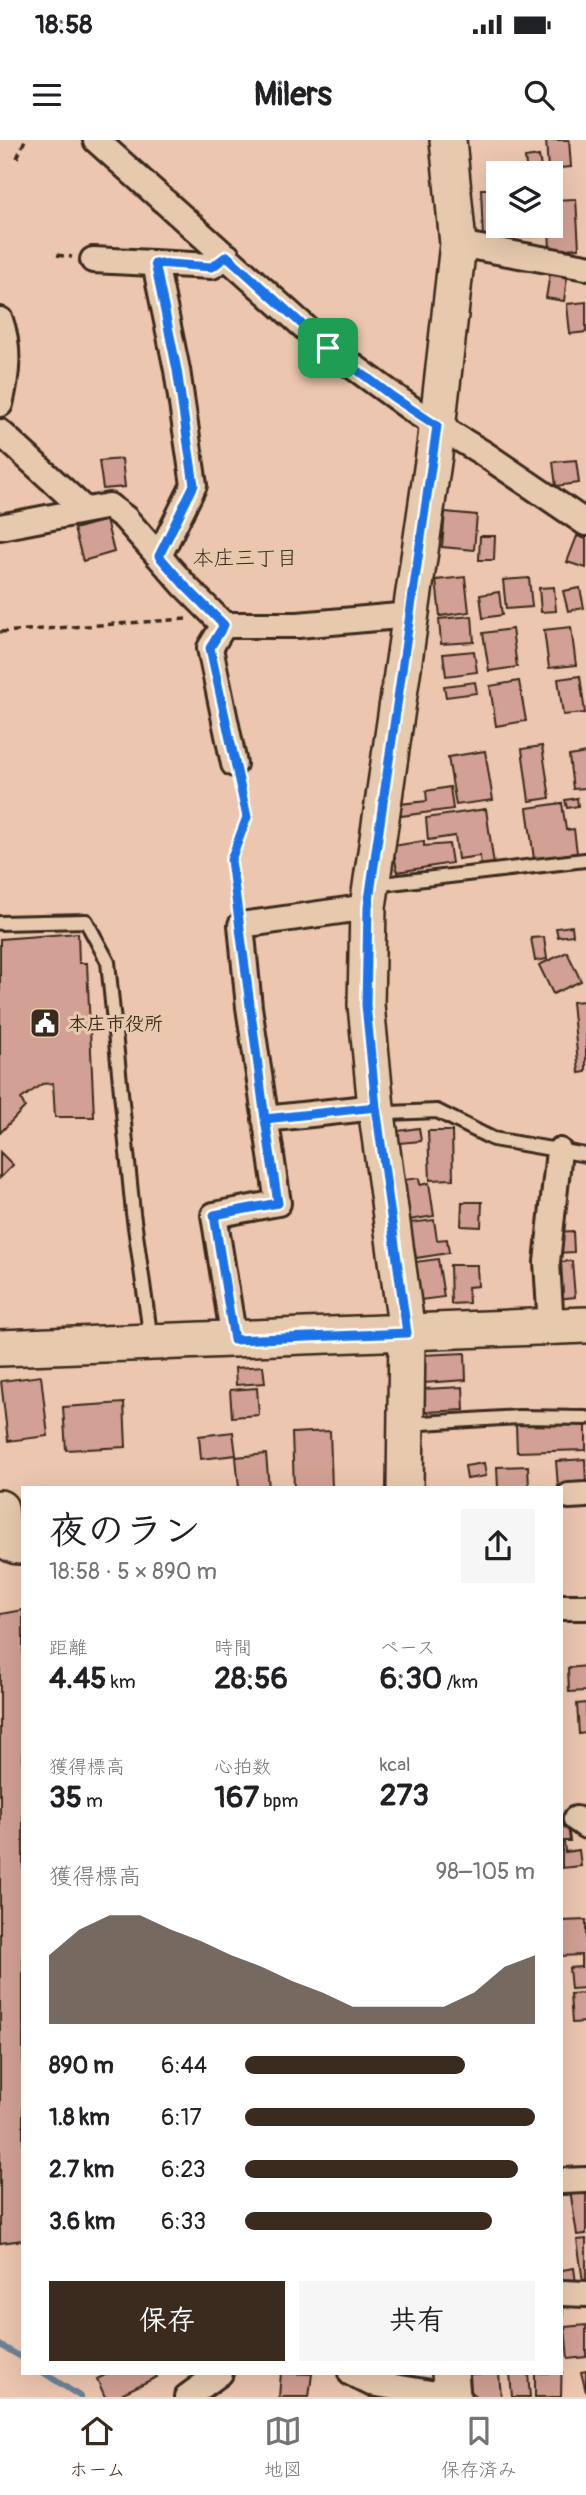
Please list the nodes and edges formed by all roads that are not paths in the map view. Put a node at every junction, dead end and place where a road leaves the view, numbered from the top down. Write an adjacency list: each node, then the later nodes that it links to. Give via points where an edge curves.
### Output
1 (96, 140): 4 (street)
2 (448, 140): 3 (street)
3 (458, 244): 7 (street); 10 (street)
4 (227, 256): 6 (street, via 212,267); 10 (street, via 328,348)
5 (93, 260): 6 (street)
6 (155, 263): 15 (street, via 194,485)
7 (586, 267)
8 (0, 320): 9 (street, via 8,373)
9 (0, 404)
10 (437, 426): 13 (street); 16 (street)
11 (0, 432): 12 (street)
12 (85, 510): 14 (street); 15 (street, via 109,506)
13 (586, 523)
14 (0, 527)
15 (159, 556): 17 (street)
16 (410, 615): 17 (street, via 298,625); 20 (street)
17 (220, 621): 18 (street, via 210,648)
18 (234, 764)
19 (585, 860): 20 (lane)
20 (369, 897): 22 (street, via 366,1005); 23 (street, via 241,925)
21 (0, 923): 30 (lane, via 86,921 108,962 133,1213)
22 (376, 1107): 23 (street); 24 (lane, via 389,1113 437,1111 493,1139); 28 (street)
23 (265, 1119): 29 (street, via 278,1203 214,1215)
24 (559, 1151): 25 (lane); 27 (street, via 547,1262)
25 (586, 1155)
26 (586, 1325): 27 (street)
27 (551, 1326): 28 (street)
28 (407, 1333): 29 (street); 33 (street)
29 (234, 1340): 30 (street)
30 (152, 1343): 31 (street)
31 (0, 1348)
32 (586, 1418): 33 (lane)
33 (407, 1424): 34 (street)
34 (405, 1486)
35 (0, 1508): 36 (street, via 3,1534 8,1542)
36 (21, 1546)
37 (563, 1606): 38 (street)
38 (586, 1607)
39 (586, 2180): 40 (street)
40 (563, 2182)
41 (563, 2293): 42 (street)
42 (586, 2294)
43 (217, 2375): 46 (street)
44 (355, 2375): 45 (street, via 371,2383)
45 (452, 2388)
46 (187, 2397)

